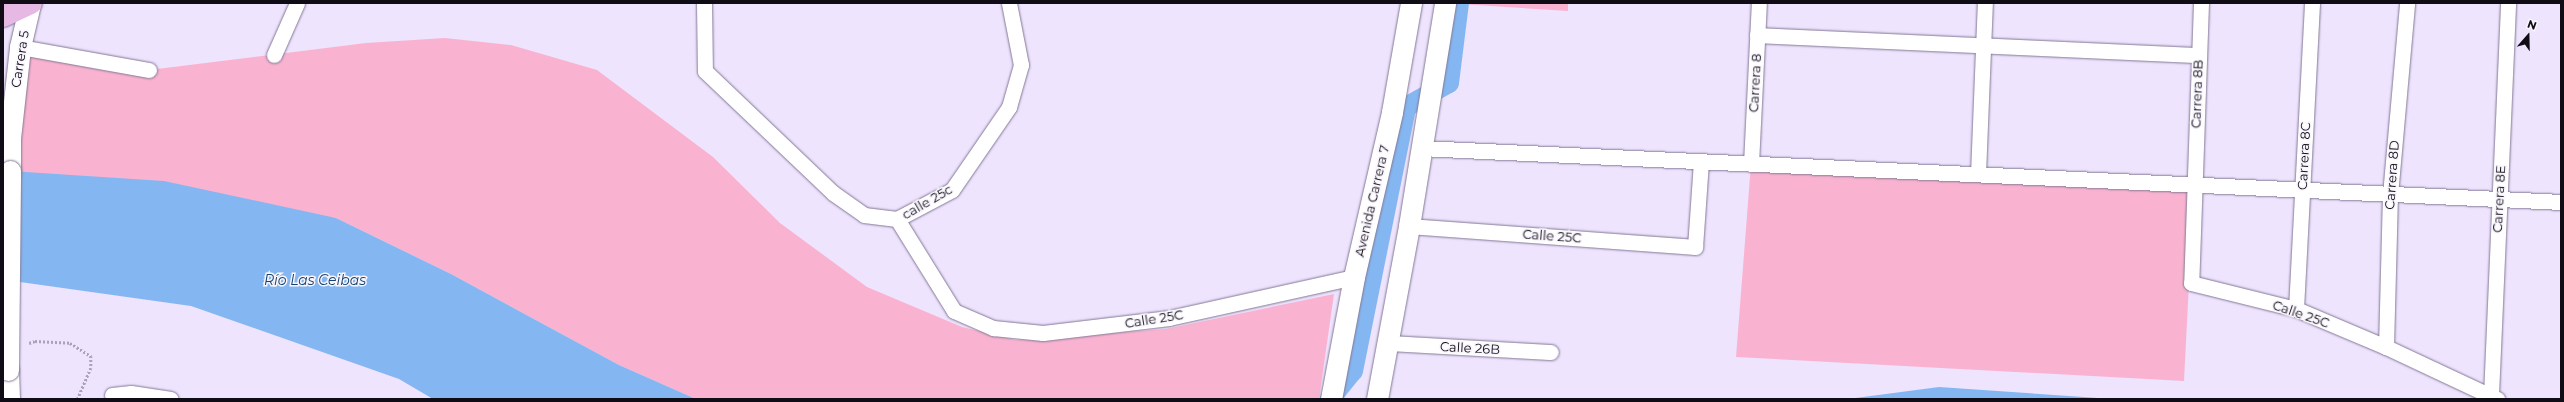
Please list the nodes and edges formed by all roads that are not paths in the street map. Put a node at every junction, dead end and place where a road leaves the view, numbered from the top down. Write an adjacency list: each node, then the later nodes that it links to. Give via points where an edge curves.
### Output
1 (297, 3): 17 (street)
2 (704, 3): 31 (street, calle 25c, via 705,71 833,193 864,215)
3 (1010, 3): 31 (street, calle 25c, via 1021,65 1009,107 952,190)
4 (1411, 3): 33 (main road, Avenida Carrera 7, via 1392,112)
5 (1445, 3): 22 (main road)
6 (1759, 3): 14 (street, Carrera 8)
7 (1985, 3): 15 (street)
8 (2201, 3): 18 (street, Carrera 8B)
9 (2312, 3): 27 (street, Carrera 8C)
10 (2407, 3): 28 (street, Carrera 8D)
11 (2508, 3): 29 (street, Carrera 8E)
12 (31, 4): 13 (main road); 16 (main road, Carrera 5)
13 (3, 16)
14 (1757, 35): 15 (street); 24 (street, Carrera 8)
15 (1983, 45): 18 (street); 25 (street)
16 (20, 47): 19 (street); 21 (main road, Carrera 5)
17 (274, 55)
18 (2199, 55): 26 (street, Carrera 8B)
19 (149, 70)
20 (3, 109): 21 (main road, Carrera 5)
21 (10, 138): 40 (main road, Carrera 5, bridge)
22 (1421, 148): 23 (street); 32 (main road)
23 (1701, 161): 24 (street); 32 (street, Calle 25C, via 1695,247)
24 (1751, 164): 25 (street)
25 (1978, 174): 26 (street)
26 (2194, 185): 27 (street); 34 (street, Calle 25C, via 2191,283)
27 (2302, 191): 28 (street); 34 (street, Carrera 8C)
28 (2390, 195): 29 (street); 36 (street, Carrera 8D)
29 (2499, 199): 30 (street); 39 (street, Carrera 8E)
30 (2561, 202)
31 (897, 219): 33 (street, Calle 25C, via 954,311 993,328 1043,333 1170,318)
32 (1409, 226): 35 (main road)
33 (1354, 277): 42 (main road, Avenida Carrera 7)
34 (2296, 309): 36 (street, Calle 25C)
35 (1388, 343): 37 (street, Calle 26B); 43 (main road)
36 (2386, 347): 39 (street, Calle 25C)
37 (1551, 352)
38 (112, 395): 41 (street, via 131,393)
39 (2494, 397)
40 (9, 399)
41 (171, 399)
42 (1331, 399)
43 (1377, 399)

